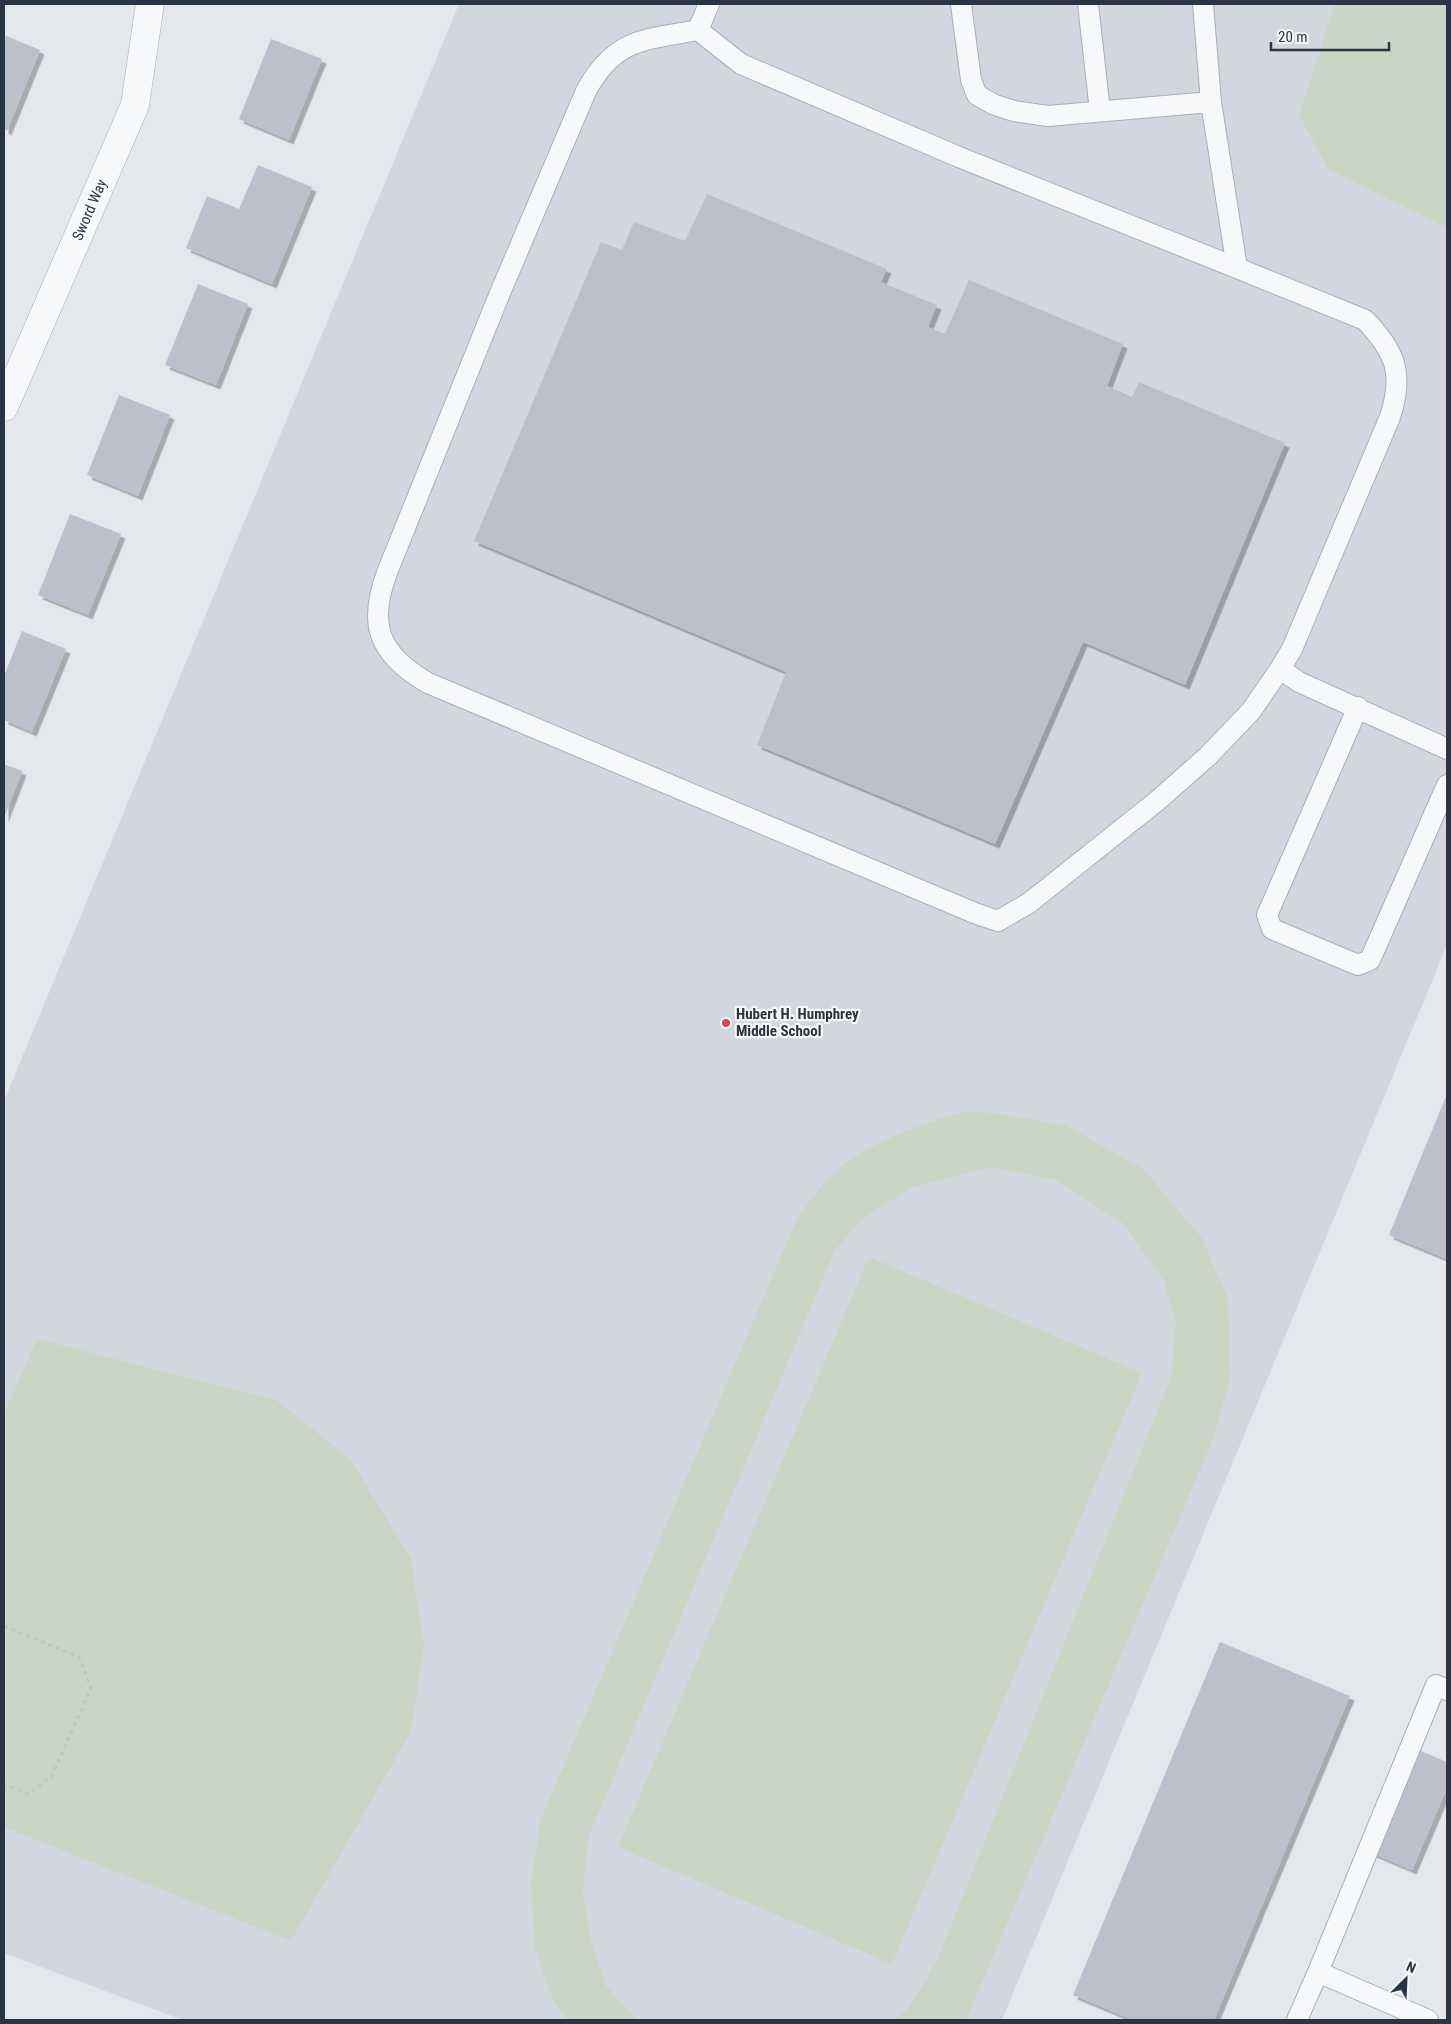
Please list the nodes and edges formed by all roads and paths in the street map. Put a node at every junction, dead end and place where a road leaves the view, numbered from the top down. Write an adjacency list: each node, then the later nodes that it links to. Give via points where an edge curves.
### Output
1 (150, 4): 10 (street, Sword Way, via 135,104)
2 (709, 4): 6 (lane)
3 (961, 4): 8 (lane, via 971,80 977,95 1014,111 1048,116)
4 (1088, 4): 8 (lane)
5 (1202, 4): 7 (lane)
6 (698, 30): 9 (lane, via 741,64 959,157); 11 (lane, via 644,39 624,47 604,64 586,91 381,588 377,615 379,629 393,658 408,672 428,683 998,921 1029,903 1158,801 1251,711)
7 (1211, 102): 8 (lane); 9 (lane)
8 (1100, 111)
9 (1237, 268): 11 (lane, via 1365,320 1380,336 1393,358 1397,374 1397,395 1390,417 1292,650)
10 (4, 407)
11 (1280, 670): 12 (lane, via 1299,682)
12 (1358, 707): 13 (lane); 14 (lane, via 1267,916 1272,929 1358,965 1370,960)
13 (1447, 749)
14 (1447, 784)
15 (4, 1626): 17 (path, via 79,1658 91,1688 52,1776 28,1794)
16 (1447, 1690): 18 (lane, via 1436,1685)
17 (4, 1784)
18 (1318, 1972): 19 (lane); 20 (lane)
19 (1398, 2014): 21 (lane)
20 (1297, 2020)
21 (1428, 2020)

